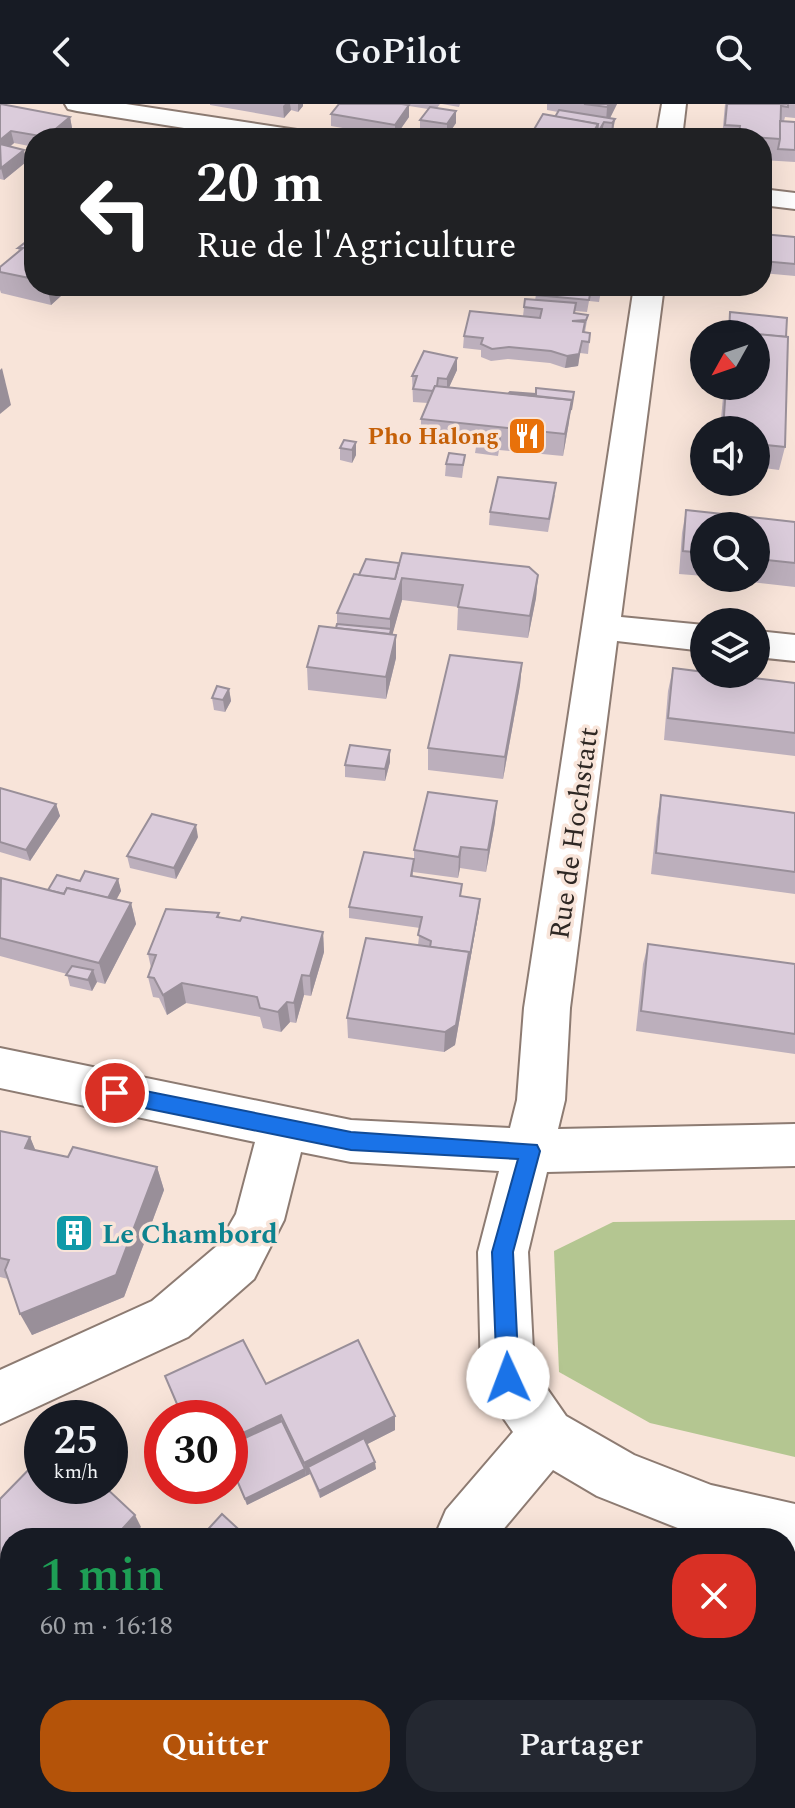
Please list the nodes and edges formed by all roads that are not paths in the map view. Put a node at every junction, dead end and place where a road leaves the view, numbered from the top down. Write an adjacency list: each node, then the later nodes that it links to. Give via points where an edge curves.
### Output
1 (77, 104): 3 (street)
2 (674, 104): 5 (street)
3 (168, 111): 4 (street)
4 (249, 128)
5 (670, 128)
6 (772, 198): 7 (street)
7 (795, 201)
8 (648, 296): 9 (street, Rue de Hochstatt)
9 (602, 627): 10 (street); 16 (street, Rue de Hochstatt)
10 (690, 636)
11 (770, 645): 12 (street)
12 (795, 648)
13 (0, 1068): 14 (street)
14 (283, 1129): 16 (street, via 351,1141); 17 (street, via 259,1220 236,1262 170,1319)
15 (795, 1145): 16 (street)
16 (530, 1151): 18 (street, Rue de Hochstatt, via 503,1252 508,1378)
17 (0, 1397)
18 (547, 1435): 19 (street); 20 (street, via 617,1476 711,1513)
19 (468, 1528)
20 (777, 1528)

